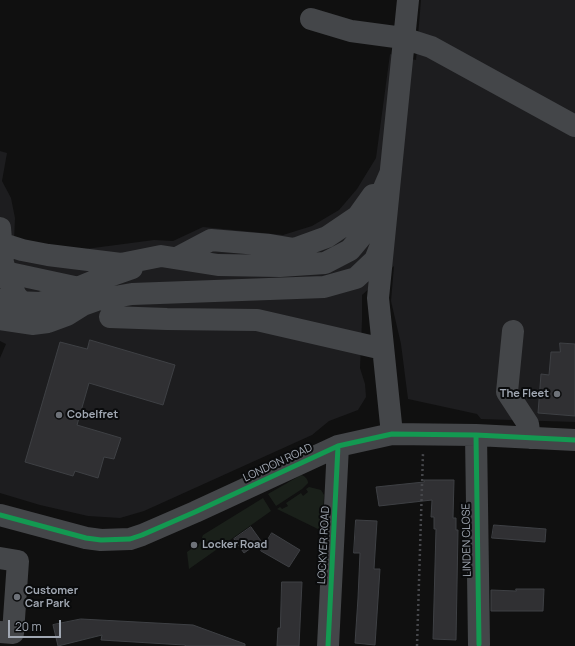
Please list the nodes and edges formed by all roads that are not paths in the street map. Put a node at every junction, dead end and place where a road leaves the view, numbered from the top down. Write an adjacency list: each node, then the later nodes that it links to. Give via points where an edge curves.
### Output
1 (408, 0): 2 (street)
2 (404, 31): 3 (street); 4 (street)
3 (575, 126)
4 (390, 174): 5 (street); 6 (street, via 366,232 350,250 325,263 280,266 218,265)
5 (384, 238): 9 (street, via 375,260 356,278 324,287 132,294 97,300); 13 (street, via 378,298)
6 (169, 257): 7 (street, via 121,264 22,250); 8 (street)
7 (4, 267): 8 (street); 9 (street); 9 (street, via 29,309 58,310)
8 (110, 276): 9 (street)
9 (74, 296): 11 (street, via 66,315 48,322 32,324)
10 (110, 317): 13 (street, via 257,320)
11 (0, 319)
12 (513, 331): 16 (street, via 507,392 528,424)
13 (383, 349): 14 (street)
14 (392, 434): 15 (street, LONDON ROAD); 18 (street, LONDON ROAD)
15 (476, 435): 16 (street, LONDON ROAD); 22 (street, LINDEN CLOSE)
16 (530, 438): 17 (street, LONDON ROAD)
17 (575, 440)
18 (338, 446): 19 (street, LONDON ROAD, via 195,512 130,538 86,538); 23 (street, LOCKYER ROAD)
19 (0, 515)
20 (0, 558): 21 (street, via 18,561 12,633)
21 (0, 632)
22 (479, 644)
23 (328, 646)

